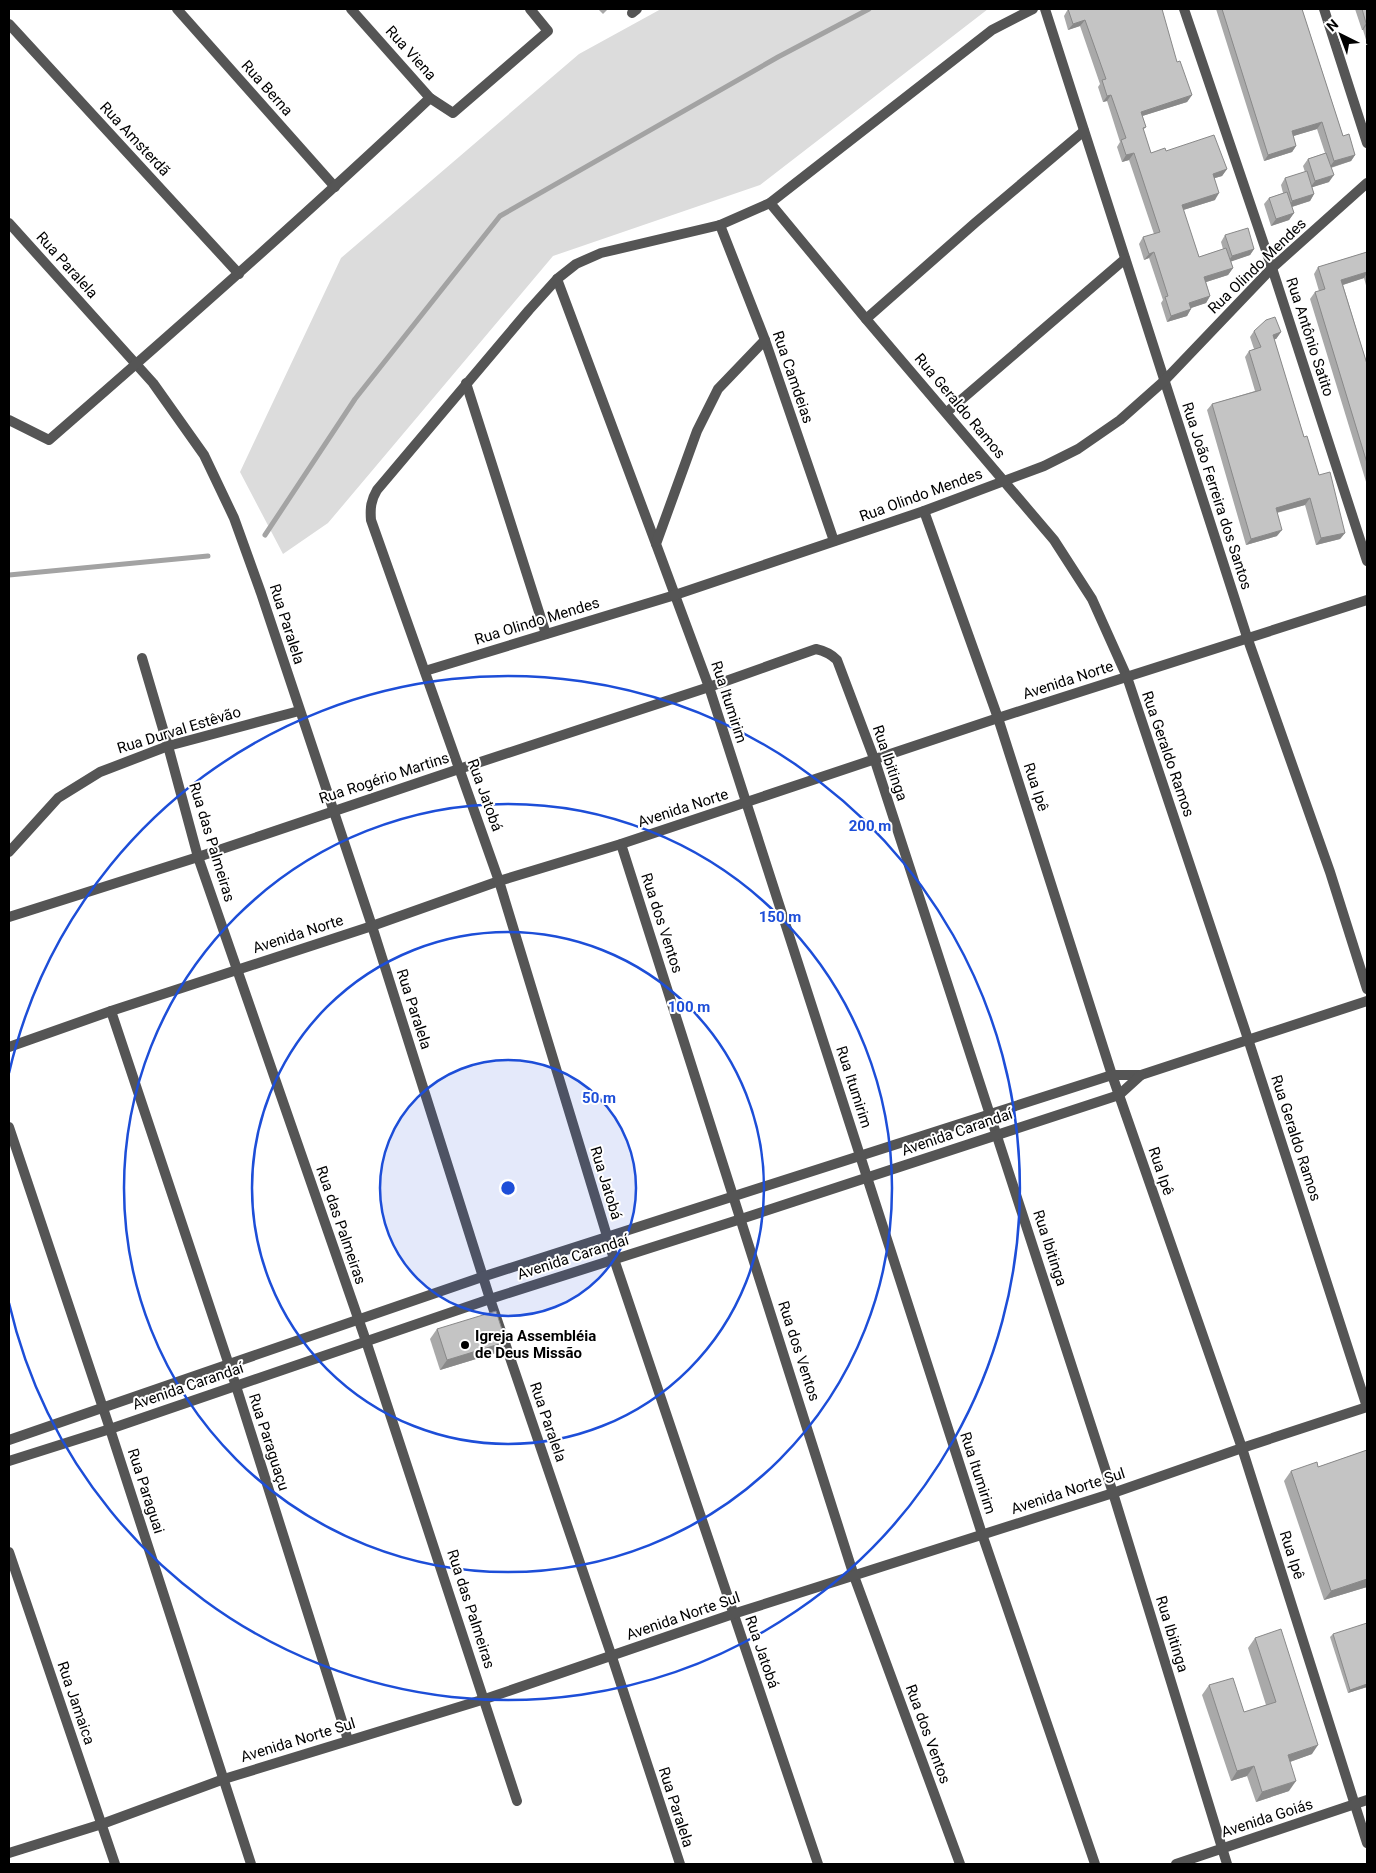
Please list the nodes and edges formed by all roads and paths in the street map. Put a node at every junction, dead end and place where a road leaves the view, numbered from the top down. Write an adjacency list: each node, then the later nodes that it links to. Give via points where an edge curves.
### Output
1 (177, 9): 13 (street, Rua Berna)
2 (351, 9): 9 (street, Rua Viena)
3 (530, 9): 9 (street, Rua Viena, via 548,31 452,113)
4 (1033, 9): 14 (street, via 992,30)
5 (1045, 9): 10 (street, Rua João Ferreira dos Santos)
6 (1184, 9): 18 (street, Rua Antônio Satito)
7 (1324, 9): 11 (street)
8 (9, 24): 19 (street, Rua Amsterdã)
9 (430, 98): 13 (street)
10 (1084, 131): 17 (street, Rua João Ferreira dos Santos); 21 (street)
11 (1367, 144)
12 (1367, 183): 18 (street, Rua Olindo Mendes)
13 (335, 187): 19 (street)
14 (770, 203): 16 (street); 21 (street, Rua Geraldo Ramos)
15 (9, 223): 23 (street, Rua Paralela)
16 (720, 225): 20 (street, via 601,253 576,264); 22 (street, Rua Camdeias)
17 (1125, 259): 24 (street, Rua João Ferreira dos Santos); 26 (street)
18 (1272, 268): 24 (street, Rua Olindo Mendes); 32 (street, Rua Antônio Satito)
19 (239, 274): 23 (street)
20 (557, 279): 25 (street); 31 (street, Rua Itumirim)
21 (866, 319): 26 (street, Rua Geraldo Ramos)
22 (765, 340): 30 (street, Rua Camdeias); 31 (street, via 718,389 697,431)
23 (136, 364): 27 (street, via 49,440); 42 (street, Rua Paralela, via 204,455 234,518)
24 (1164, 381): 28 (street, Rua Olindo Mendes, via 1120,420 1078,449 1044,466); 36 (street, Rua João Ferreira dos Santos)
25 (466, 383): 35 (street); 39 (street, Rua Jatobá, via 377,490 370,508 371,520)
26 (947, 412): 28 (street, Rua Geraldo Ramos)
27 (9, 420)
28 (1004, 480): 29 (street, Rua Olindo Mendes); 40 (street, Rua Geraldo Ramos, via 1073,567 1092,599)
29 (924, 511): 30 (street, Rua Olindo Mendes); 43 (street, Rua Ipê)
30 (834, 541): 33 (street, Rua Olindo Mendes)
31 (656, 544): 33 (street, Rua Itumirim)
32 (1367, 561)
33 (675, 594): 35 (street, Rua Olindo Mendes); 41 (street, Rua Itumirim)
34 (1367, 600): 36 (street, Avenida Norte)
35 (546, 634): 39 (street, Rua Olindo Mendes)
36 (1247, 637): 40 (street, Avenida Norte); 56 (street, Rua João Ferreira dos Santos, via 1327,863)
37 (824, 651): 41 (street, Rua Rogério Martins, via 816,649); 45 (street, Rua Ibitinga, via 837,660)
38 (142, 658): 44 (street, Rua das Palmeiras)
39 (425, 671): 46 (street, Rua Jatobá)
40 (1127, 677): 43 (street, Avenida Norte); 59 (street, Rua Geraldo Ramos)
41 (709, 687): 46 (street, Rua Rogério Martins); 47 (street, Rua Itumirim)
42 (299, 710): 44 (street, Rua Durval Estêvão); 48 (street, Rua Paralela)
43 (998, 718): 45 (street, Avenida Norte); 61 (street, Rua Ipê)
44 (168, 746): 50 (street, Rua Durval Estêvão, via 100,772 58,798); 51 (street, Rua das Palmeiras)
45 (874, 760): 47 (street, Avenida Norte); 64 (street, Rua Ibitinga)
46 (459, 769): 48 (street, Rua Rogério Martins); 52 (street, Rua Jatobá)
47 (746, 803): 49 (street, Avenida Norte); 67 (street, Rua Itumirim)
48 (333, 811): 51 (street, Rua Rogério Martins); 54 (street, Rua Paralela)
49 (620, 844): 52 (street, Avenida Norte); 69 (street, Rua dos Ventos)
50 (9, 852)
51 (198, 857): 53 (street, Rua Rogério Martins); 55 (street, Rua das Palmeiras)
52 (500, 882): 54 (street, Avenida Norte); 71 (street, Rua Jatobá)
53 (9, 916)
54 (372, 926): 55 (street, Avenida Norte); 73 (street, Rua Paralela)
55 (237, 969): 58 (street, Avenida Norte); 75 (street, Rua das Palmeiras)
56 (1367, 989)
57 (1367, 1001): 59 (street, Avenida Carandaí)
58 (110, 1011): 60 (street, Avenida Norte); 77 (street, Rua Paraguaçu)
59 (1248, 1039): 62 (street, Avenida Carandaí); 79 (street, Rua Geraldo Ramos)
60 (9, 1047)
61 (1112, 1075): 62 (street, Avenida Carandaí); 63 (street, Rua Ipê); 64 (street, Avenida Carandaí)
62 (1141, 1075): 63 (street, Avenida Carandaí)
63 (1119, 1095): 66 (street, Avenida Carandaí); 83 (street, Rua Ipê)
64 (990, 1114): 66 (street, Rua Ibitinga); 67 (street, Avenida Carandaí)
65 (9, 1127): 80 (street, Rua Paraguai)
66 (997, 1134): 68 (street, Avenida Carandaí); 85 (street, Rua Ibitinga)
67 (860, 1155): 68 (street, Rua Itumirim); 69 (street, Avenida Carandaí)
68 (868, 1178): 70 (street, Avenida Carandaí); 86 (street, Rua Itumirim)
69 (734, 1197): 70 (street, Rua dos Ventos); 71 (street, Avenida Carandaí)
70 (741, 1219): 72 (street, Avenida Carandaí); 88 (street, Rua dos Ventos)
71 (607, 1238): 72 (street, Rua Jatobá); 73 (street, Avenida Carandaí)
72 (614, 1260): 74 (street, Avenida Carandaí); 89 (street, Rua Jatobá)
73 (482, 1277): 74 (street, Rua Paralela); 75 (street, Avenida Carandaí)
74 (490, 1299): 76 (street, Avenida Carandaí); 90 (street, Rua Paralela)
75 (358, 1320): 76 (street, Rua das Palmeiras); 77 (street, Avenida Carandaí)
76 (366, 1341): 78 (street, Avenida Carandaí); 91 (street, Rua das Palmeiras)
77 (229, 1365): 78 (street, Rua Paraguaçu); 80 (street, Avenida Carandaí)
78 (236, 1386): 81 (street, Avenida Carandaí); 92 (street, Rua Paraguaçu)
79 (1367, 1407): 83 (street, Avenida Norte Sul)
80 (103, 1408): 81 (street, Rua Paraguai); 82 (street, Avenida Carandaí)
81 (110, 1429): 84 (street, Avenida Carandaí); 93 (street, Rua Paraguai)
82 (9, 1440)
83 (1242, 1448): 85 (street, Avenida Norte Sul); 96 (street, Rua Ipê)
84 (9, 1461)
85 (1114, 1493): 86 (street, Avenida Norte Sul); 99 (street, Rua Ibitinga)
86 (982, 1534): 88 (street, Avenida Norte Sul); 106 (street, Rua Itumirim)
87 (9, 1552): 97 (street, Rua Jamaica)
88 (854, 1576): 89 (street, Avenida Norte Sul); 105 (street, Rua dos Ventos)
89 (733, 1614): 90 (street, Avenida Norte Sul); 104 (street, Rua Jatobá)
90 (612, 1657): 91 (street, Avenida Norte Sul); 103 (street, Rua Paralela)
91 (485, 1699): 92 (street, Avenida Norte Sul); 95 (street, Rua das Palmeiras)
92 (348, 1740): 93 (street, Avenida Norte Sul)
93 (224, 1779): 97 (street, Avenida Norte Sul); 102 (street, Rua Paraguai)
94 (1367, 1800): 96 (street, Avenida Goiás)
95 (517, 1801)
96 (1355, 1804): 98 (street, Rua Ipê); 99 (street, Avenida Goiás)
97 (102, 1824): 100 (street, Avenida Norte Sul); 101 (street, Rua Jamaica)
98 (1367, 1843)
99 (1222, 1848): 107 (street, Avenida Goiás); 108 (street, Rua Ibitinga)
100 (9, 1854)
101 (115, 1864)
102 (251, 1864)
103 (680, 1864)
104 (818, 1864)
105 (960, 1864)
106 (1095, 1864)
107 (1176, 1864)
108 (1227, 1864)

